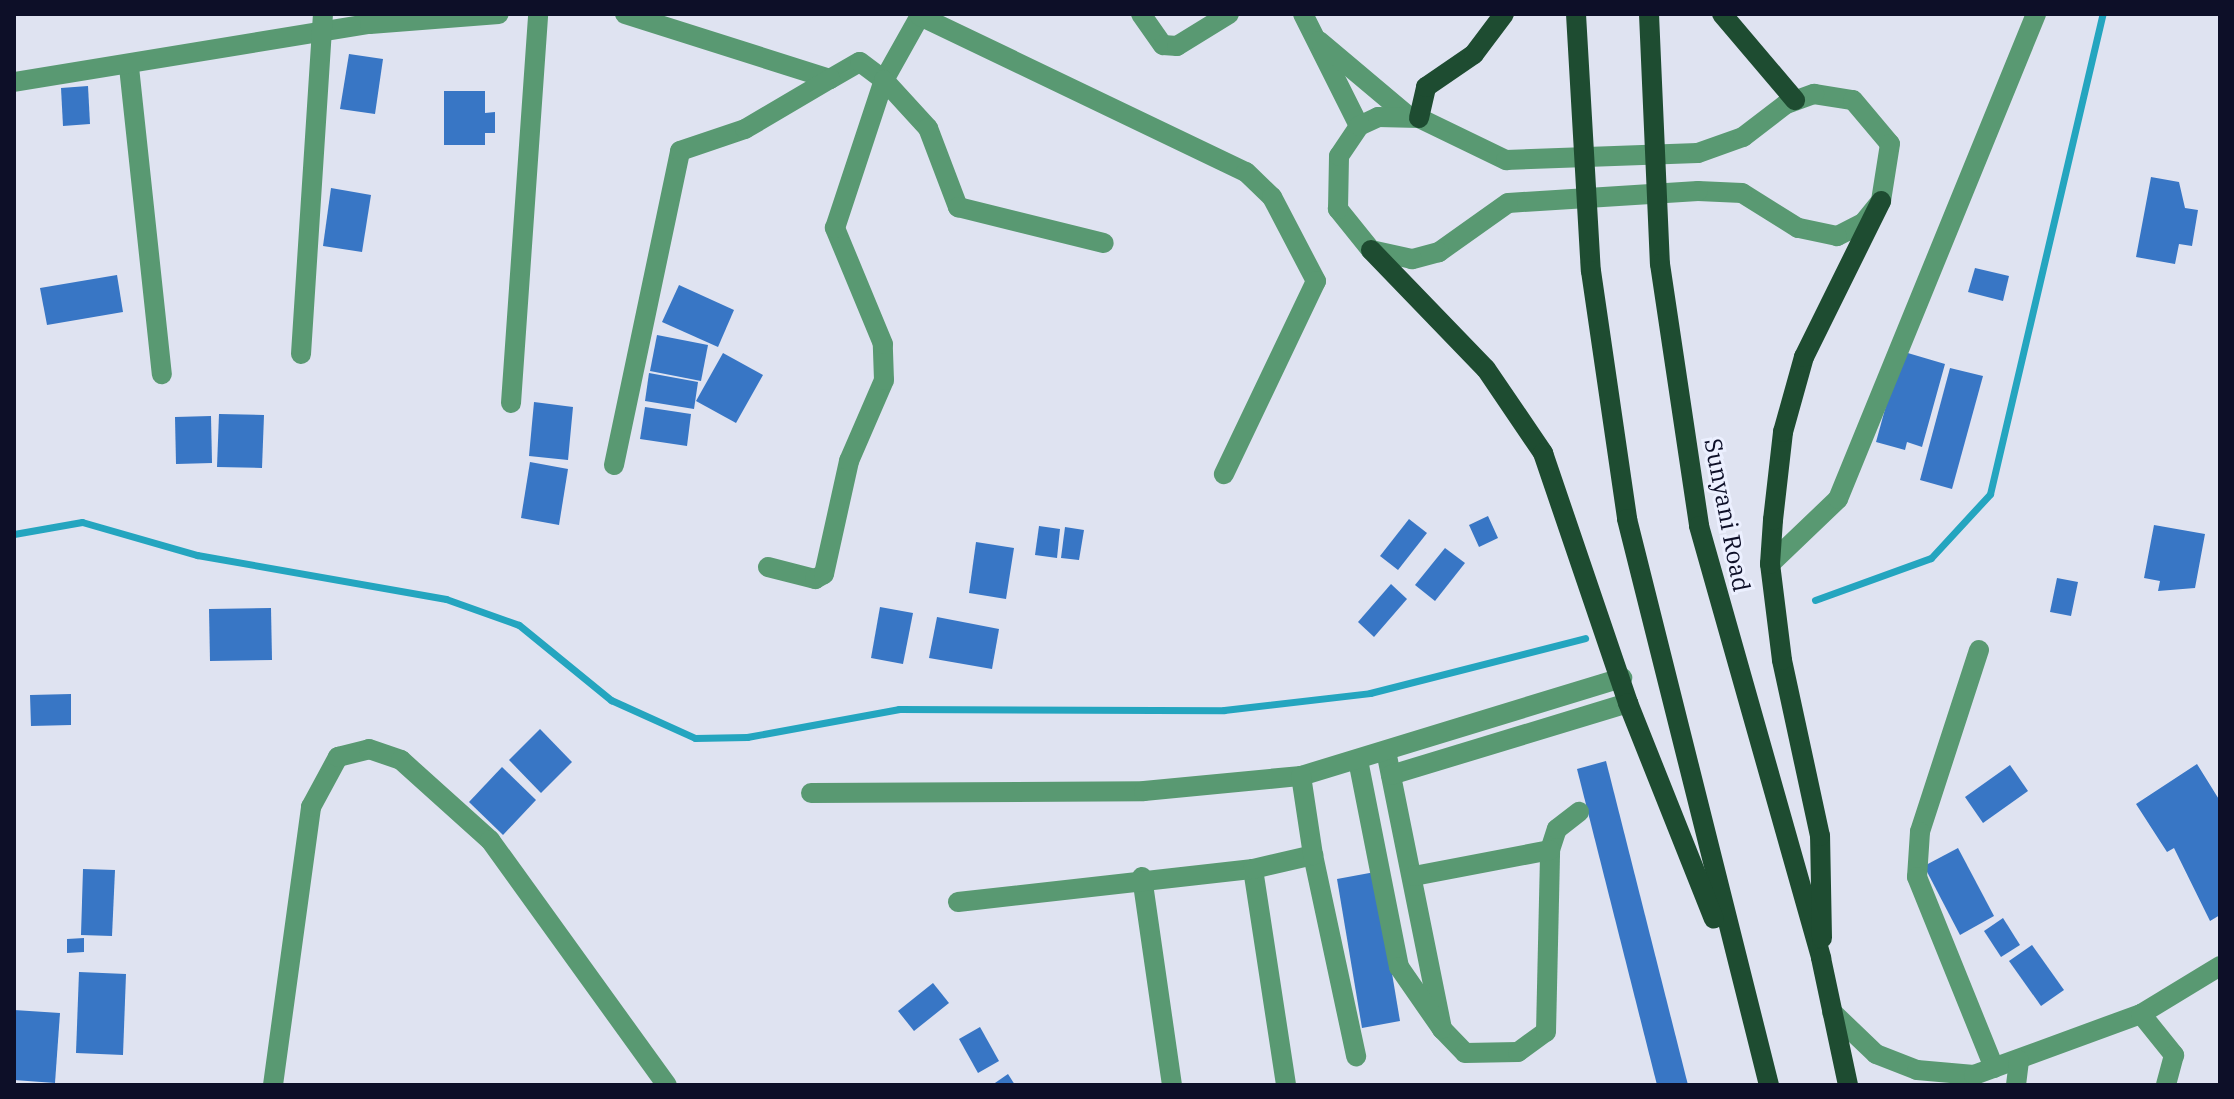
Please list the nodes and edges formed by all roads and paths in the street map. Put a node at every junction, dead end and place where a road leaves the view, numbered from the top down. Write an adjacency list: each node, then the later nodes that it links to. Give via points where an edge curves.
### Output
1 (499, 14): 14 (street)
2 (538, 14): 28 (street)
3 (625, 14): 13 (street)
4 (1141, 14): 5 (street, via 1163,45 1177,46)
5 (1229, 14)
6 (1303, 14): 15 (street)
7 (1504, 14): 21 (main road, via 1474,54 1426,87)
8 (1576, 14): 50 (main road, via 1576,86 1591,271 1644,597)
9 (1649, 14): 48 (main road, Sunyani Road, via 1646,73 1660,264 1699,526)
10 (1722, 14): 20 (main road)
11 (2036, 14): 31 (street, via 1838,499)
12 (920, 15): 18 (street); 30 (street, via 1246,172 1272,197 1316,281)
13 (688, 22): 17 (street)
14 (325, 23): 16 (street); 26 (street)
15 (1316, 39): 21 (street); 22 (street)
16 (129, 67): 19 (street); 27 (street)
17 (830, 79): 18 (street, via 860,62); 29 (street, via 745,129 680,151)
18 (884, 80): 24 (street, via 928,128 958,207); 32 (street, via 835,228 883,344 881,392 849,461 824,574 815,579)
19 (14, 82)
20 (1795, 100): 21 (street, via 1743,137 1698,153 1506,160); 23 (street, via 1824,94 1853,100 1882,126 1893,164)
21 (1413, 117): 22 (street)
22 (1359, 126): 25 (street, via 1339,156 1335,191 1346,225)
23 (1881, 201): 25 (street, via 1863,223 1837,236 1816,236 1742,193 1722,190 1508,203 1423,258); 31 (main road, via 1797,381 1783,432)
24 (1104, 243)
25 (1371, 250): 34 (main road, via 1486,369 1543,453)
26 (301, 354)
27 (162, 374)
28 (511, 403)
29 (614, 465)
30 (1224, 474)
31 (1770, 564): 48 (main road, via 1820,836)
32 (768, 567)
33 (1979, 650): 56 (street, via 1920,832 1917,877)
34 (1622, 678): 35 (main road); 36 (street)
35 (1628, 703): 38 (street); 50 (main road)
36 (1386, 751): 37 (street); 38 (street)
37 (1358, 760): 39 (street); 53 (street, via 1399,967)
38 (1391, 775): 45 (street)
39 (1301, 776): 40 (street, via 1144,791); 43 (street)
40 (811, 793)
41 (1579, 812): 42 (street, via 1557,829)
42 (1550, 850): 45 (street); 53 (street, via 1546,1032 1518,1052 1483,1056 1465,1053)
43 (1313, 855): 44 (street); 54 (street)
44 (1253, 869): 46 (street); 60 (street)
45 (1414, 876): 53 (street)
46 (1142, 877): 47 (street); 59 (street)
47 (958, 902)
48 (1821, 958): 51 (main road, Sunyani Road)
49 (2220, 966): 52 (street)
50 (1746, 1001): 61 (main road)
51 (1832, 1012): 56 (street, via 1876,1054 1917,1070); 62 (main road, Sunyani Road)
52 (2141, 1014): 55 (street); 64 (street, via 2174,1055)
53 (1442, 1029)
54 (1356, 1056)
55 (2019, 1060): 56 (street); 63 (street)
56 (1977, 1076)
57 (273, 1085): 58 (street, via 311,807 338,757 369,749 401,760 490,840)
58 (667, 1085)
59 (1172, 1085)
60 (1286, 1085)
61 (1769, 1085)
62 (1848, 1085)
63 (2016, 1085)
64 (2166, 1085)

